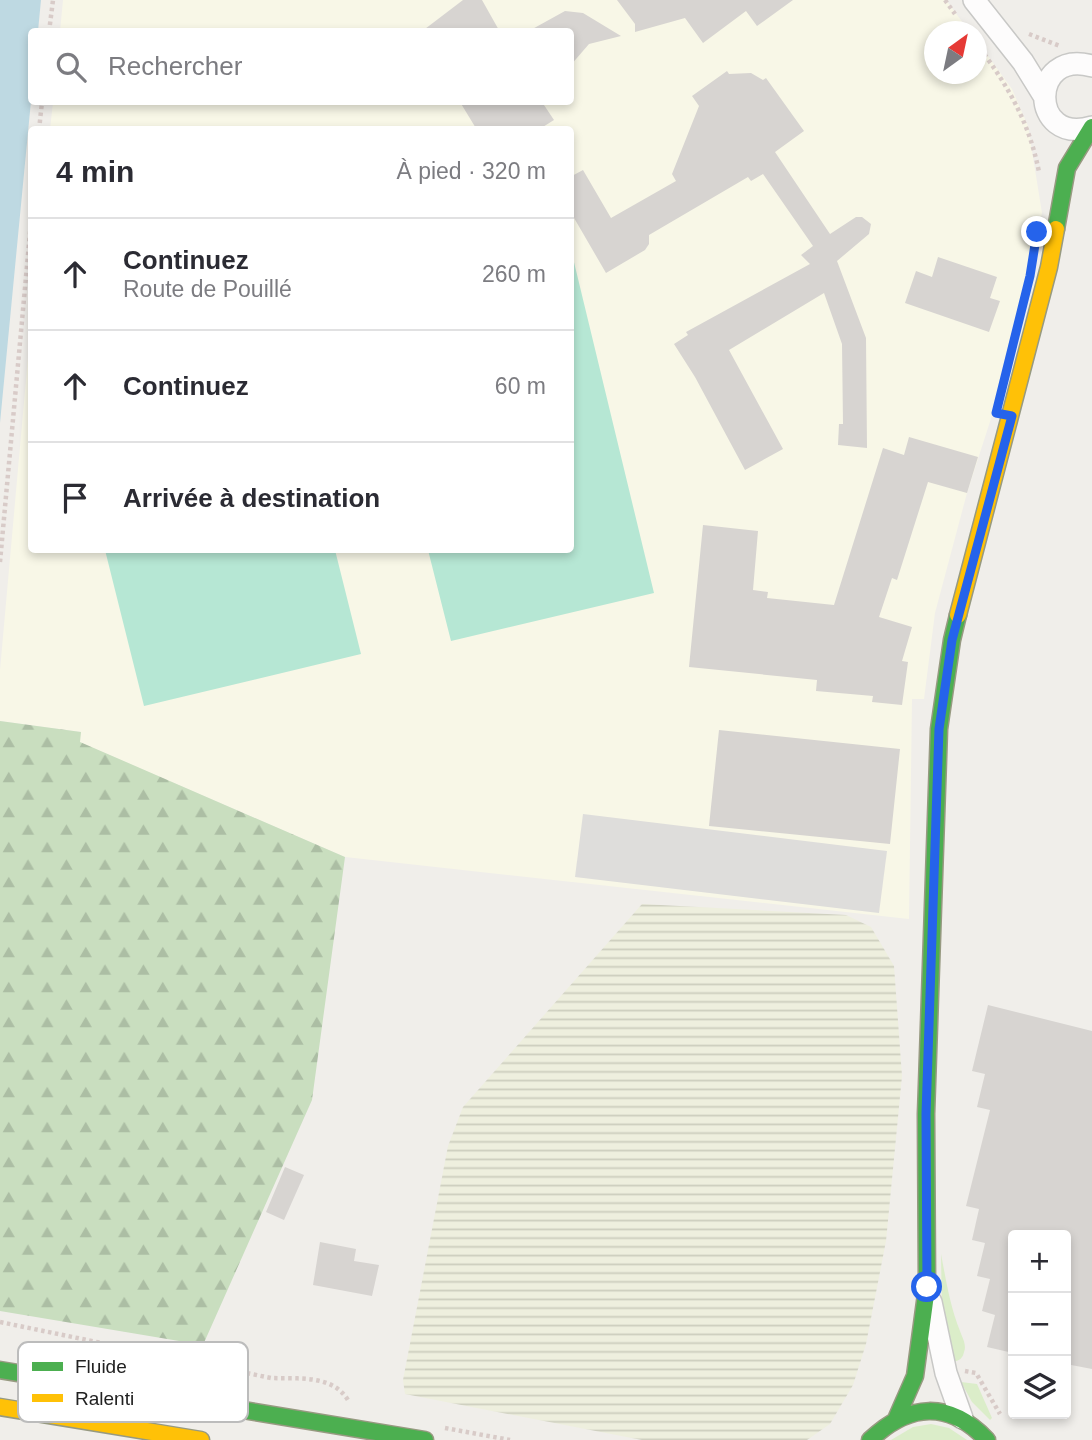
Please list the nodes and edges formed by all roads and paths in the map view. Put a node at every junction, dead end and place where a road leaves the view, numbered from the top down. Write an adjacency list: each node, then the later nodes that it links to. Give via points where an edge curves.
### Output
1 (53, 0): 4 (path)
2 (974, 0): 7 (street)
3 (1022, 26): 5 (path, via 1030,35)
4 (50, 28)
5 (1069, 48)
6 (987, 57): 16 (path, via 1002,77 1032,140)
7 (1023, 62): 9 (street); 10 (street)
8 (1092, 66): 9 (street, via 1080,63)
9 (1059, 68): 10 (street)
10 (1044, 96): 12 (street)
11 (42, 105): 13 (path)
12 (1055, 122): 14 (street, via 1072,130); 15 (street)
13 (39, 126)
14 (1092, 127): 15 (street)
15 (1067, 168): 19 (street, via 1049,267 952,640 939,729 926,1114)
16 (1039, 175)
17 (28, 260): 18 (path)
18 (0, 562)
19 (927, 1287): 29 (street, via 915,1376); 30 (street, via 946,1373)
20 (0, 1322): 21 (path)
21 (97, 1342)
22 (0, 1370): 24 (street)
23 (956, 1371): 32 (path, via 976,1373)
24 (18, 1373)
25 (248, 1373): 33 (path, via 325,1382 349,1402)
26 (0, 1407): 27 (street)
27 (18, 1410)
28 (248, 1410): 33 (street)
29 (897, 1417): 30 (street, via 941,1411); 36 (street)
30 (962, 1418): 37 (street)
31 (91, 1422): 34 (street)
32 (1004, 1422)
33 (347, 1426): 35 (street)
34 (201, 1440)
35 (425, 1440)
36 (870, 1440)
37 (987, 1440)

